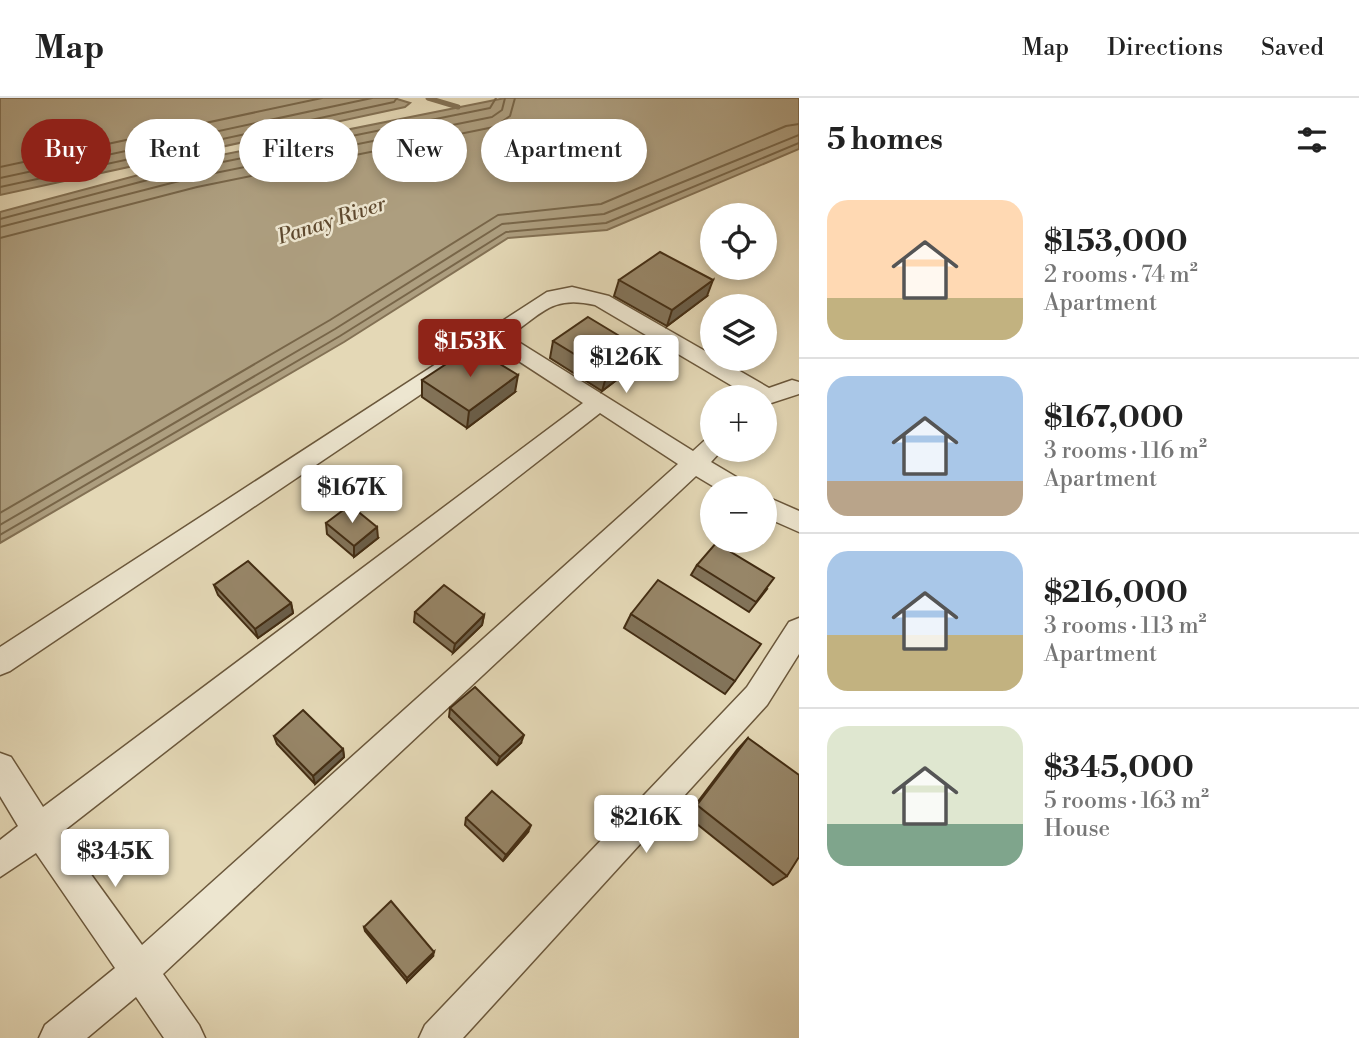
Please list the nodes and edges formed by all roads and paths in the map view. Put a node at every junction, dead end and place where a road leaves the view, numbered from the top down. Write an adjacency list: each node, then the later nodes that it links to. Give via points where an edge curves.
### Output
1 (496, 337): 2 (street, via 554,296 585,294); 5 (street); 13 (street)
2 (745, 385)
3 (792, 388): 4 (street)
4 (777, 393)
5 (597, 403): 6 (street); 15 (street)
6 (700, 454)
7 (700, 459): 17 (street)
8 (709, 462): 9 (street)
9 (722, 476)
10 (777, 512): 11 (street)
11 (799, 522)
12 (799, 630): 20 (street, via 757,696)
13 (0, 662)
14 (0, 768): 15 (street)
15 (40, 831): 16 (street); 17 (street)
16 (0, 860)
17 (141, 970): 18 (street); 19 (street)
18 (58, 1038)
19 (186, 1038)
20 (438, 1038)

